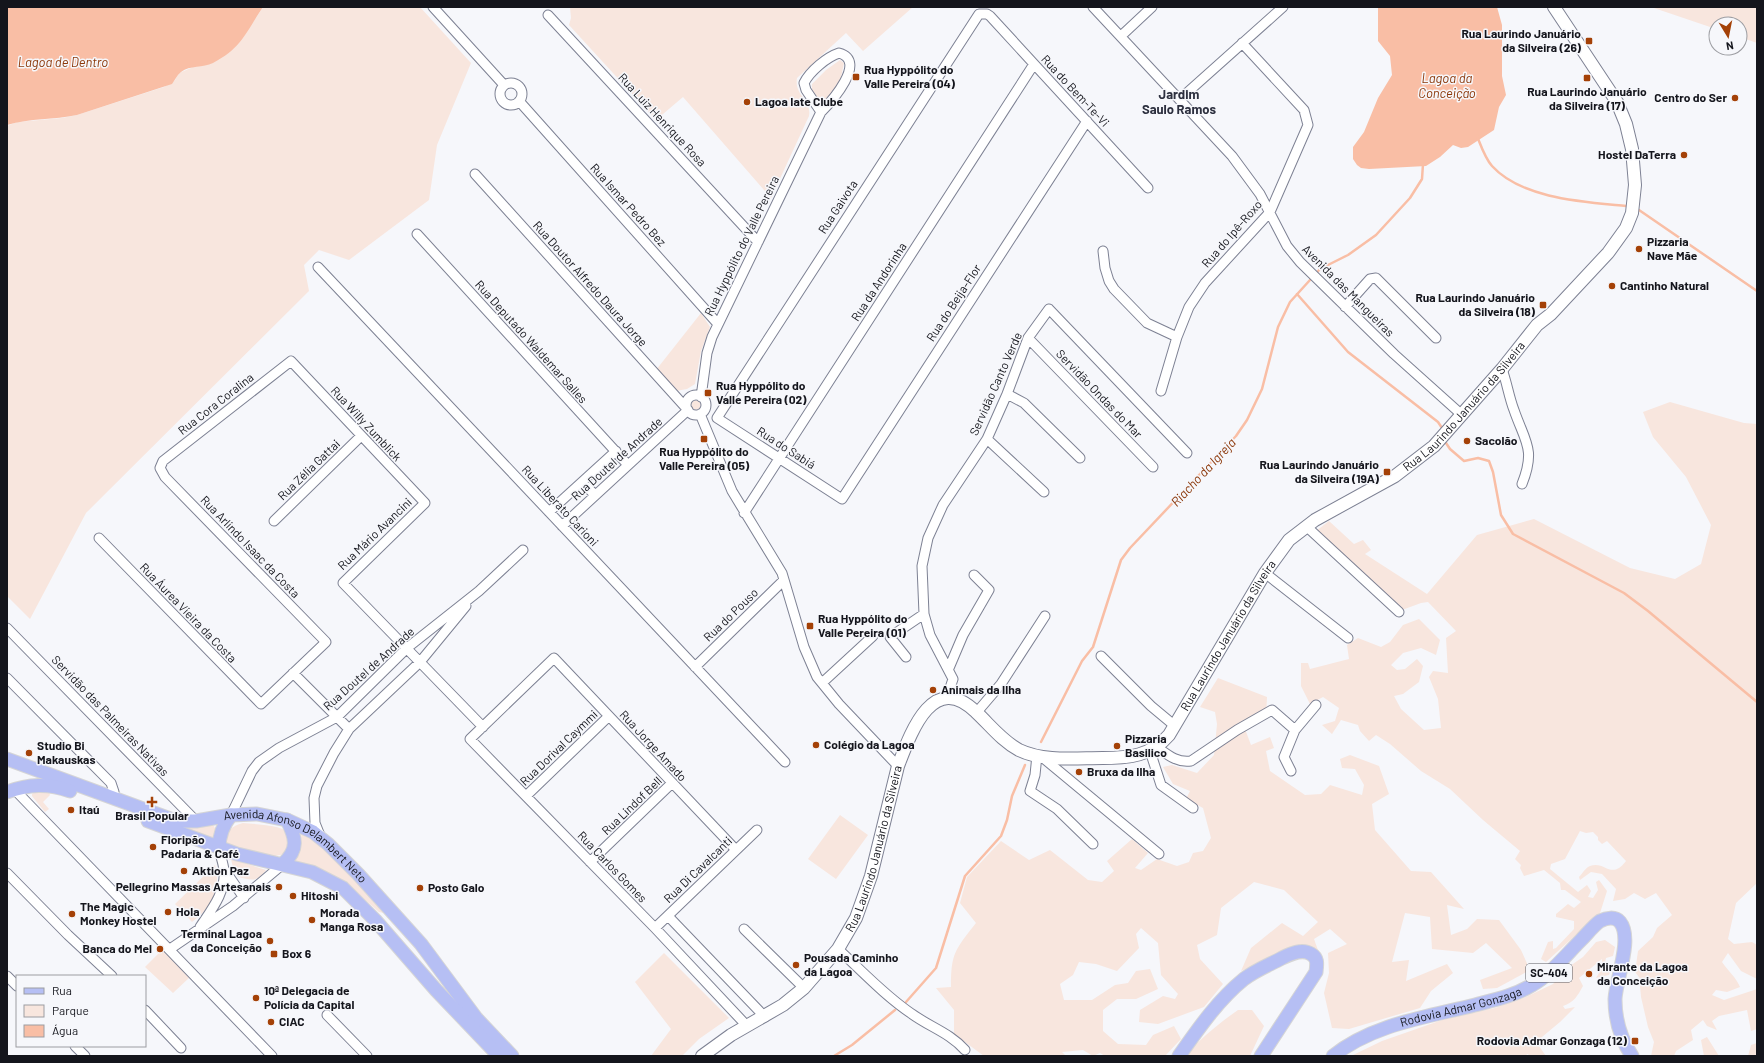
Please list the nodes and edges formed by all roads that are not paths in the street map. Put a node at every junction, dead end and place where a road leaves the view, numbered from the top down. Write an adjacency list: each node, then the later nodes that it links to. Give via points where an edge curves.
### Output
1 (433, 7): 11 (street)
2 (1092, 7): 8 (street, Avenida das Mangueiras)
3 (1152, 7): 8 (street)
4 (1283, 7): 9 (street)
5 (1554, 7): 29 (main road, Rua Laurindo Januário da Silveira, via 1621,111 1632,149 1635,198 1632,213 1618,241 1551,314 1537,325)
6 (983, 13): 10 (street, Rua do Bem-Te-Vi, via 990,16); 36 (street, Rua Gaivota, via 976,17)
7 (548, 15): 20 (street, Rua Luiz Henrique Rosa)
8 (1120, 36): 12 (street, Avenida das Mangueiras)
9 (1242, 43): 12 (street); 18 (street, Rua do Ipê-Roxo, via 1304,110 1308,120)
10 (1034, 64): 15 (street, Rua do Bem-Te-Vi); 42 (street, Rua da Andorinha)
11 (504, 85): 13 (street, via 518,85 522,95); 13 (street, via 499,94 504,103 510,106)
12 (1180, 99): 18 (street, Avenida das Mangueiras, via 1232,156)
13 (519, 102): 24 (street, Rua Ismar Pedro Bez)
14 (821, 112): 14 (street, Rua Hyppólito do Valle Pereira, via 838,93 848,73 849,62 843,54 839,53 829,58 809,75 804,83); 20 (street, Rua Hyppólito do Valle Pereira)
15 (1086, 121): 17 (street, Rua do Bem-Te-Vi); 50 (street, Rua do Beija-Flor)
16 (475, 174): 33 (street, Rua Doutor Alfredo Daura Jorge)
17 (1148, 188)
18 (1270, 212): 23 (street, Avenida das Mangueiras, via 1287,246); 25 (street, Rua do Ipê-Roxo, via 1196,296)
19 (417, 234): 39 (street, Rua Deputado Waldemar Salles)
20 (758, 242): 24 (street, Rua Hyppólito do Valle Pereira)
21 (1103, 251): 25 (street, via 1105,268 1114,289 1147,323)
22 (318, 267): 52 (street, Rua Liberato Carioni)
23 (1345, 307): 27 (street, via 1370,279 1376,278); 35 (street, Avenida das Mangueiras)
24 (718, 324): 32 (street, Rua Hyppólito do Valle Pereira, via 708,354)
25 (1178, 337): 30 (street, Rua do Ipê-Roxo)
26 (1028, 338): 31 (street, Servidão Canto Verde); 40 (street, Servidão Canto Verde, via 1049,309); 44 (street, Servidão Ondas do Mar)
27 (1436, 338)
28 (291, 361): 37 (street, Rua Willy Zumblick); 45 (street, Rua Cora Coralina, via 163,461)
29 (1502, 369): 35 (main road, Rua Laurindo Januário da Silveira); 47 (street, via 1514,411 1528,446 1528,469)
30 (1161, 391)
31 (1007, 394): 38 (street, Servidão Canto Verde); 41 (street, via 1024,403)
32 (702, 397): 33 (street, via 695,395 689,398 686,404); 34 (street, via 706,404)
33 (688, 410): 34 (street); 43 (street, Rua Doutel de Andrade)
34 (700, 414): 53 (street, via 732,491)
35 (1462, 415): 56 (main road, Rua Laurindo Januário da Silveira, via 1434,446 1408,467)
36 (716, 418): 42 (street, Rua do Sabiá)
37 (361, 436): 51 (street, Rua Willy Zumblick); 54 (street, Rua Zélia Gattai)
38 (987, 439): 48 (street); 64 (street, Servidão Canto Verde, via 934,521 922,566)
39 (616, 451): 43 (street, Rua Deputado Waldemar Salles); 46 (street, Rua Doutel de Andrade)
40 (1187, 453)
41 (1080, 458)
42 (780, 459): 50 (street, Rua do Sabiá); 53 (street, Rua da Andorinha)
43 (628, 465): 49 (street, Rua Doutel de Andrade)
44 (1152, 467)
45 (160, 468): 75 (street, Rua Arlindo Isaac da Costa, via 165,477 326,642)
46 (582, 482): 49 (street); 52 (street, Rua Doutel de Andrade)
47 (1522, 484)
48 (1044, 492)
49 (595, 495): 55 (street, Rua Doutel de Andrade)
50 (842, 498)
51 (424, 503): 69 (street, Rua Mário Avancini, via 342,583)
52 (549, 512): 55 (street, Rua Liberato Carioni)
53 (744, 513): 61 (street, via 777,563)
54 (274, 520)
55 (562, 526): 73 (street, Rua Liberato Carioni)
56 (1306, 526): 59 (main road, Rua Laurindo Januário da Silveira, via 1289,540); 63 (street)
57 (99, 538): 75 (street, Rua Áurea Vieira da Costa, via 261,704)
58 (523, 550): 62 (street, Rua Doutel de Andrade)
59 (1265, 573): 68 (street); 84 (main road, Rua Laurindo Januário da Silveira)
60 (974, 576): 74 (street, via 989,590 963,635)
61 (784, 580): 73 (street, Rua do Pouso); 77 (street, via 809,661)
62 (479, 591): 69 (street, Rua Doutel de Andrade); 72 (street, Rua Doutel de Andrade)
63 (1399, 612)
64 (924, 614): 71 (street, via 890,637); 74 (street, Servidão Canto Verde, via 934,645)
65 (1045, 616): 80 (street, via 1001,684)
66 (7, 628): 100 (street, Servidão das Palmeiras Nativas)
67 (874, 636): 77 (street)
68 (1348, 638)
69 (407, 648): 72 (street); 82 (street, Rua Doutel de Andrade)
70 (1101, 656): 84 (street, via 1146,702)
71 (906, 657)
72 (420, 662): 83 (street); 85 (street, Rua Doutel de Andrade)
73 (695, 667): 90 (street, Rua Liberato Carioni)
74 (949, 668): 78 (street, Servidão Canto Verde, via 953,679)
75 (293, 673): 82 (street)
76 (7, 678): 96 (street, via 110,783)
77 (822, 683): 91 (street)
78 (947, 697): 80 (main road, via 963,701); 91 (main road, Rua Laurindo Januário da Silveira, via 939,699 925,712)
79 (1316, 705): 86 (street)
80 (977, 712): 88 (main road, via 1004,741 1020,751)
81 (609, 716): 83 (street, Rua Jorge Amado, via 554,658); 93 (street, Rua Jorge Amado); 95 (street, Rua Dorival Caymmi)
82 (337, 717): 85 (street); 98 (street, Rua Doutel de Andrade, via 279,748 259,762)
83 (483, 726): 95 (street, Rua Carlos Gomes, via 470,739)
84 (1174, 726): 87 (main road, Rua Laurindo Januário da Silveira, via 1169,735)
85 (349, 729): 102 (street, Rua Doutel de Andrade, via 317,786 314,813)
86 (1295, 730): 87 (street, via 1272,710 1191,760 1184,762); 92 (street, via 1284,756)
87 (1153, 749): 88 (main road, via 1128,757); 97 (street, via 1161,785)
88 (1039, 756): 103 (street, via 1030,791 1057,809); 106 (street)
89 (12, 761): 94 (main road, via 22,776); 96 (main road, Avenida Afonso Delambert Neto)
90 (785, 762)
91 (898, 766): 117 (main road, Rua Laurindo Januário da Silveira, via 871,876 856,918)
92 (1291, 771)
93 (672, 783): 105 (street, Rua Jorge Amado); 107 (street, Rua Lindof Bell)
94 (11, 791): 104 (main road, Avenida Afonso Delambert Neto, via 42,785 60,787); 116 (street)
95 (526, 796): 107 (street, Rua Carlos Gomes)
96 (114, 798): 100 (main road, Avenida Afonso Delambert Neto, via 168,819)
97 (1193, 808)
98 (231, 815): 99 (main road, Avenida Afonso Delambert Neto, via 257,814); 100 (main road, Avenida Afonso Delambert Neto); 104 (main road, via 223,827)
99 (287, 820): 102 (main road, Avenida Afonso Delambert Neto, via 314,832); 108 (main road, via 294,834 295,843 291,855)
100 (196, 821)
101 (757, 830): 105 (street, Rua Di Cavalcanti)
102 (321, 838): 118 (main road, Avenida Afonso Delambert Neto, via 358,874)
103 (1093, 844)
104 (219, 848): 108 (main road, Avenida Afonso Delambert Neto); 109 (street)
105 (736, 850): 112 (street, Rua Di Cavalcanti)
106 (1159, 854)
107 (590, 862): 113 (street, Rua Carlos Gomes)
108 (283, 864): 111 (street); 119 (main road, Avenida Afonso Delambert Neto, via 312,872 343,888)
109 (224, 870): 111 (street); 115 (street, via 221,895)
110 (7, 872): 120 (street)
111 (244, 898): 115 (street)
112 (668, 916): 113 (street, Rua Di Cavalcanti); 126 (street)
113 (655, 928): 127 (street, Rua Carlos Gomes)
114 (744, 928): 123 (street)
115 (198, 930): 116 (street)
116 (170, 949): 133 (street)
117 (838, 949): 123 (main road, Rua Laurindo Januário da Silveira); 130 (street, via 905,1009 952,1037)
118 (426, 951): 119 (main road); 136 (main road, Avenida Afonso Delambert Neto, via 476,1018)
119 (406, 955): 135 (main road, Avenida Afonso Delambert Neto)
120 (111, 975)
121 (7, 976): 122 (street)
122 (16, 985)
123 (804, 988): 126 (main road, Rua Laurindo Januário da Silveira)
124 (146, 1011): 129 (street)
125 (327, 1015): 134 (street)
126 (765, 1017): 127 (main road, Rua Laurindo Januário da Silveira)
127 (748, 1026): 131 (main road, Rua Laurindo Januário da Silveira, via 722,1040)
128 (76, 1047): 132 (street)
129 (181, 1048)
130 (965, 1050)
131 (705, 1055)
132 (85, 1056)
133 (272, 1056)
134 (367, 1056)
135 (499, 1056)
136 (512, 1056)
137 (1179, 1056): 138 (main road, via 1203,1022 1244,980 1288,955 1301,951 1309,952 1315,957 1316,972)
138 (1261, 1056)
139 (1333, 1056): 140 (main road, Rodovia Admar Gonzaga / SC-404, via 1367,1035 1392,1026 1520,992 1550,973 1595,925 1608,918 1615,918 1619,921 1624,935 1615,997 1616,1015 1618,1029)
140 (1632, 1056)

